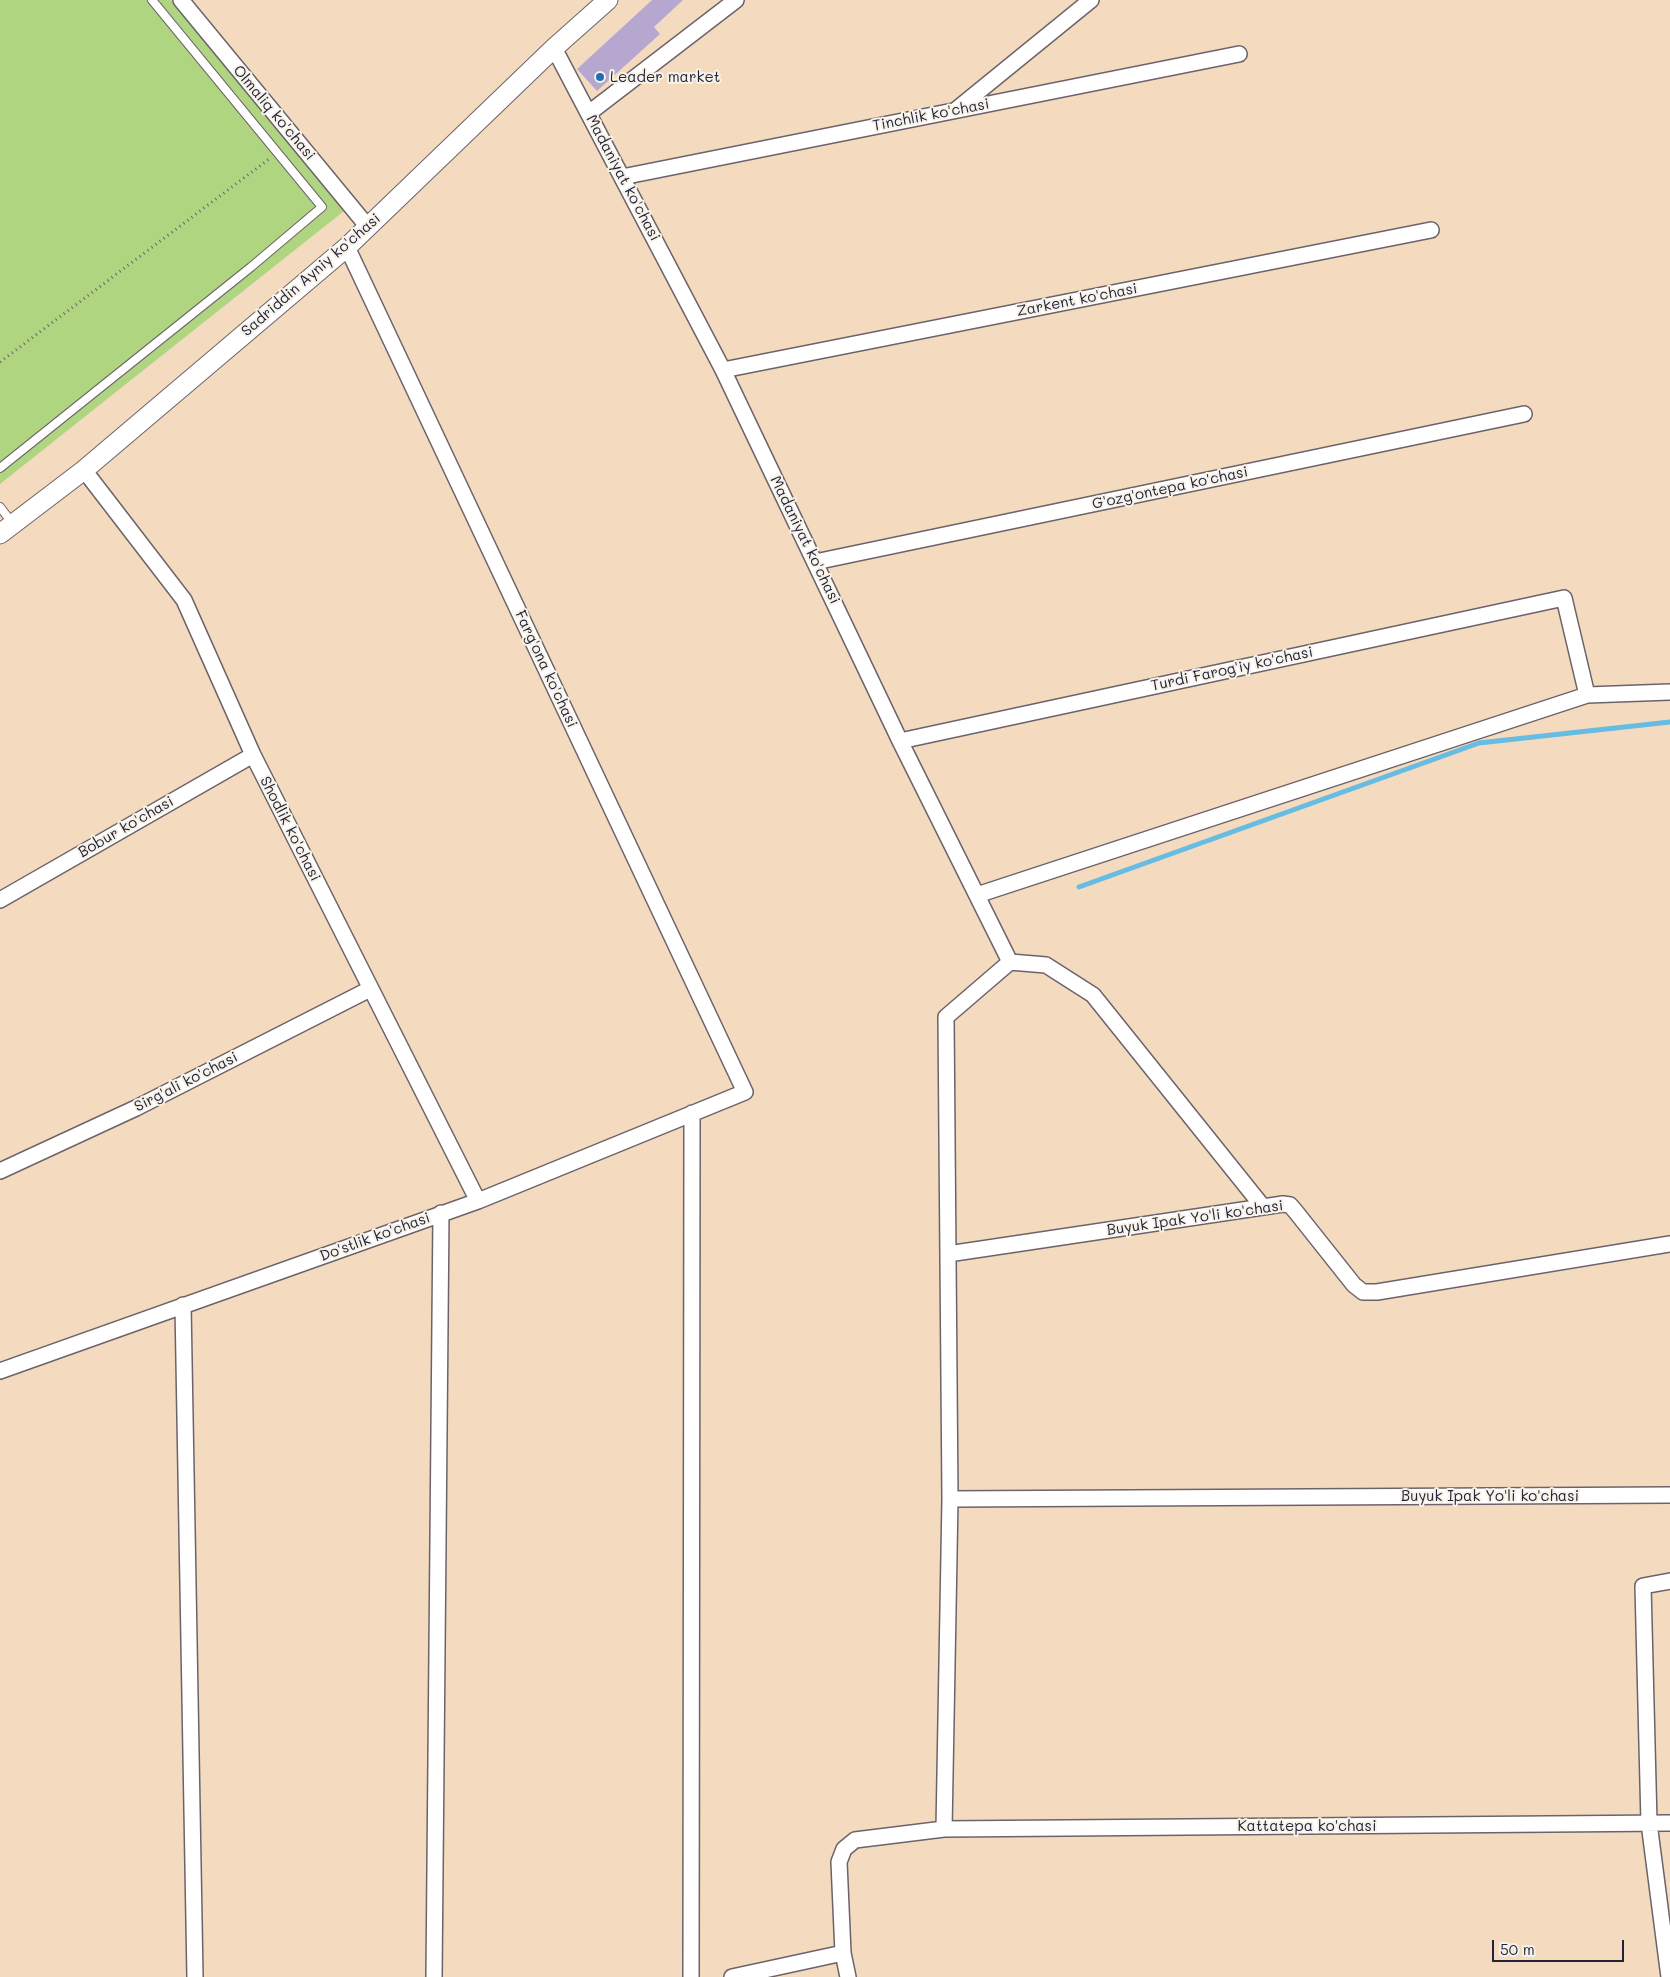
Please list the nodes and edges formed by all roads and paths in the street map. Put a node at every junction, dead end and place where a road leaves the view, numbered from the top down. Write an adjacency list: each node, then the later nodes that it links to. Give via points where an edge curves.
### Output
1 (152, 0): 10 (lane)
2 (182, 0): 12 (street, Olmaliq ko'chasi)
3 (608, 0): 6 (street, Sadriddin Ayniy ko'chasi)
4 (736, 0): 9 (street)
5 (1091, 0): 8 (street)
6 (554, 48): 9 (street, Madaniyat ko'chasi); 12 (street, Sadriddin Ayniy ko'chasi)
7 (1240, 54): 8 (street, Tinchlik ko'chasi)
8 (956, 110): 11 (street, Tinchlik ko'chasi)
9 (589, 113): 11 (street, Madaniyat ko'chasi)
10 (277, 152): 15 (path); 18 (lane, via 322,207)
11 (622, 177): 16 (street, Madaniyat ko'chasi)
12 (368, 227): 14 (street, Sadriddin Ayniy ko'chasi)
13 (1430, 230): 16 (street, Zarkent ko'chasi)
14 (347, 246): 19 (street, Sadriddin Ayniy ko'chasi); 31 (street, Farg'ona ko'chasi)
15 (0, 362)
16 (723, 370): 22 (street, Madaniyat ko'chasi)
17 (1524, 414): 22 (street, G'ozg'ontepa ko'chasi)
18 (0, 468)
19 (84, 470): 21 (street, Sadriddin Ayniy ko'chasi); 26 (street, Shodlik ko'chasi, via 184,600)
20 (0, 507): 21 (lane)
21 (7, 529)
22 (815, 562): 25 (street, Madaniyat ko'chasi)
23 (1670, 692): 24 (street)
24 (1587, 695): 25 (street, Turdi Farog'iy ko'chasi, via 1564,598); 27 (street)
25 (900, 741): 27 (street, Madaniyat ko'chasi)
26 (252, 755): 28 (street, Bobur ko'chasi); 30 (street, Shodlik ko'chasi)
27 (976, 895): 29 (street, Madaniyat ko'chasi)
28 (0, 900)
29 (1010, 962): 35 (street, via 1046,965 1093,995); 38 (street, via 946,1017)
30 (370, 988): 33 (street, Sirg'ali ko'chasi, via 136,1108); 34 (street, Shodlik ko'chasi)
31 (745, 1092): 32 (street, Do'stlik ko'chasi)
32 (692, 1113): 34 (street, Do'stlik ko'chasi); 50 (street)
33 (0, 1171)
34 (478, 1201): 36 (street, Do'stlik ko'chasi)
35 (1263, 1207): 37 (street, Buyuk Ipak Yo'li ko'chasi, via 1290,1205 1363,1292); 38 (street, Buyuk Ipak Yo'li ko'chasi)
36 (441, 1213): 39 (street, Do'stlik ko'chasi); 49 (street)
37 (1670, 1244)
38 (948, 1254): 42 (street)
39 (183, 1305): 40 (street, Do'stlik ko'chasi); 48 (street)
40 (0, 1371)
41 (1670, 1495): 42 (street, Buyuk Ipak Yo'li ko'chasi)
42 (950, 1499): 46 (street)
43 (1670, 1582): 45 (street, via 1643,1586)
44 (1670, 1823): 45 (street, Kattatepa ko'chasi)
45 (1649, 1824): 46 (street, Kattatepa ko'chasi); 53 (street)
46 (944, 1829): 47 (street, Kattatepa ko'chasi, via 855,1840 844,1849 838,1876)
47 (843, 1953): 51 (street); 52 (street, Kattatepa ko'chasi)
48 (195, 1977)
49 (434, 1977)
50 (691, 1977)
51 (732, 1977)
52 (848, 1977)
53 (1669, 1977)

